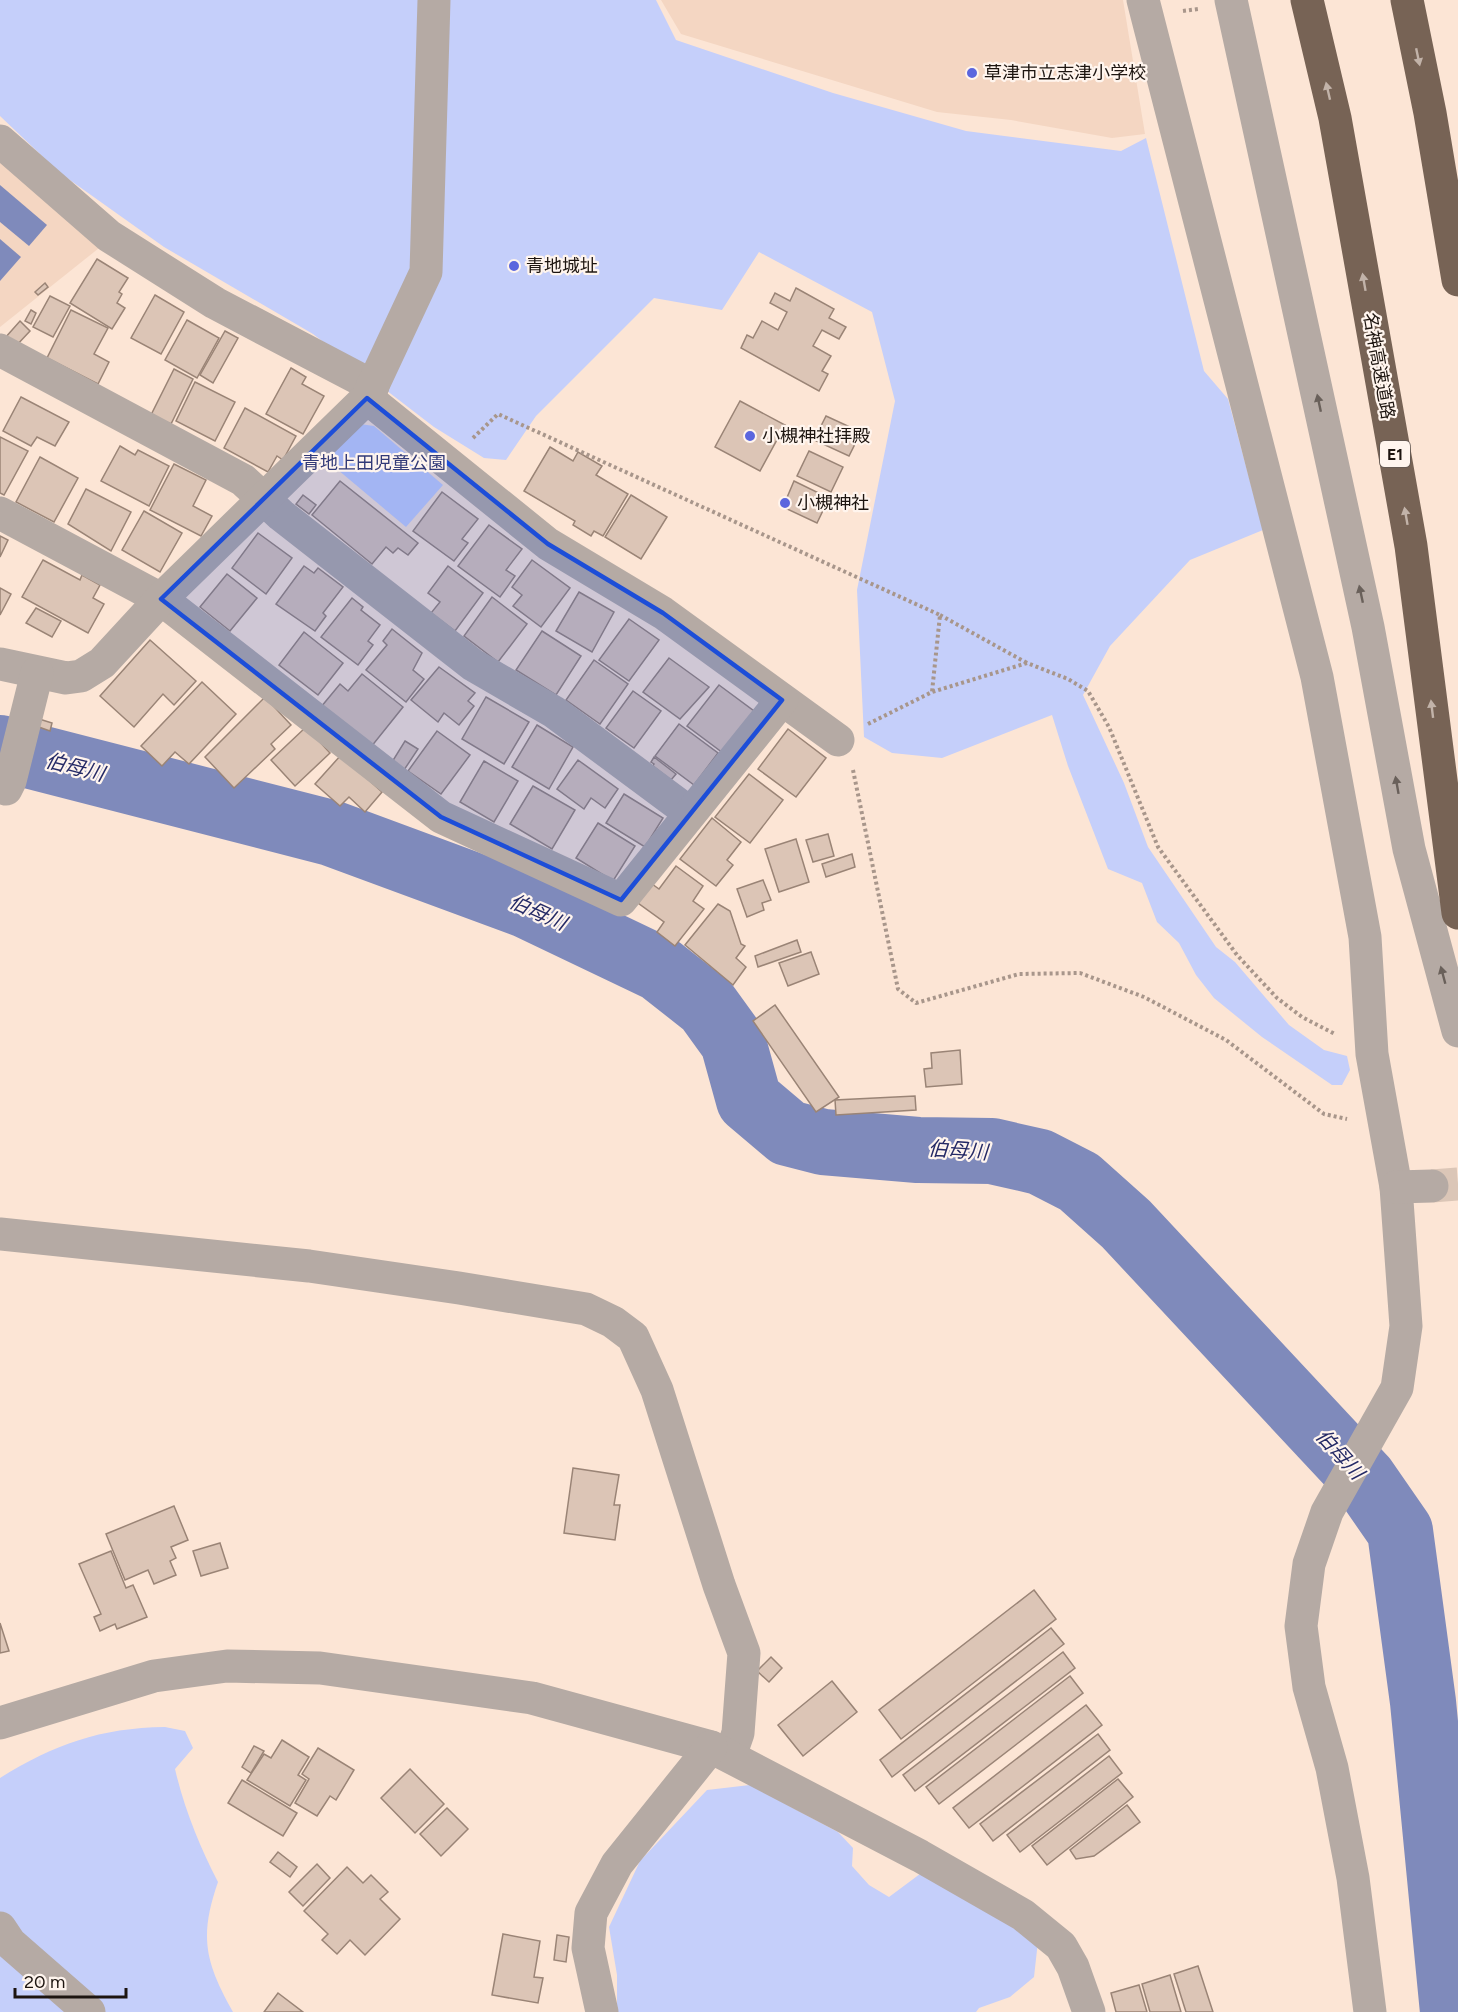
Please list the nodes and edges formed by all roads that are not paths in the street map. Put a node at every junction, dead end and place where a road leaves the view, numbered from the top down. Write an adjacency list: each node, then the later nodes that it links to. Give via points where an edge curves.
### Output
1 (434, 0): 9 (street, via 426,272)
2 (1143, 0): 22 (street, via 1317,677 1365,937 1372,1054)
3 (1231, 0): 20 (street, one-way to 3, via 1409,849 1368,627)
4 (1307, 0): 19 (highway, 名神高速道路 / E1, one-way to 4, via 1411,546 1335,118)
5 (1407, 0): 7 (highway, one-way to 7)
6 (0, 141): 9 (street, via 109,236 215,303)
7 (1458, 280)
8 (0, 350): 10 (street, via 243,480)
9 (370, 392): 10 (street); 15 (street, via 548,544 663,613)
10 (262, 500): 12 (street); 18 (street, via 473,664 554,712)
11 (0, 513): 12 (street)
12 (161, 598): 14 (street, via 102,663 81,676 66,678); 18 (street, via 441,817 621,900)
13 (0, 664): 14 (street)
14 (37, 672): 17 (street, via 25,725)
15 (782, 700): 16 (street); 18 (street)
16 (838, 740)
17 (5, 784)
18 (690, 813)
19 (1458, 913)
20 (1458, 1031)
21 (1432, 1186): 22 (street)
22 (1396, 1187): 30 (street, via 1406,1326 1397,1388 1327,1512 1309,1564 1301,1626 1309,1687 1332,1767 1353,1878)
23 (0, 1234): 25 (street, via 309,1266 586,1309 614,1322 633,1337 657,1390 718,1585 744,1653 738,1733)
24 (0, 1723): 25 (street, via 154,1676 226,1666 320,1668 532,1698)
25 (721, 1751): 28 (street, via 616,1864 591,1913 588,1948); 29 (street, via 1023,1915 1061,1946)
26 (0, 1929): 27 (street, via 10,1943)
27 (89, 2012)
28 (602, 2012)
29 (1089, 2012)
30 (1370, 2012)

